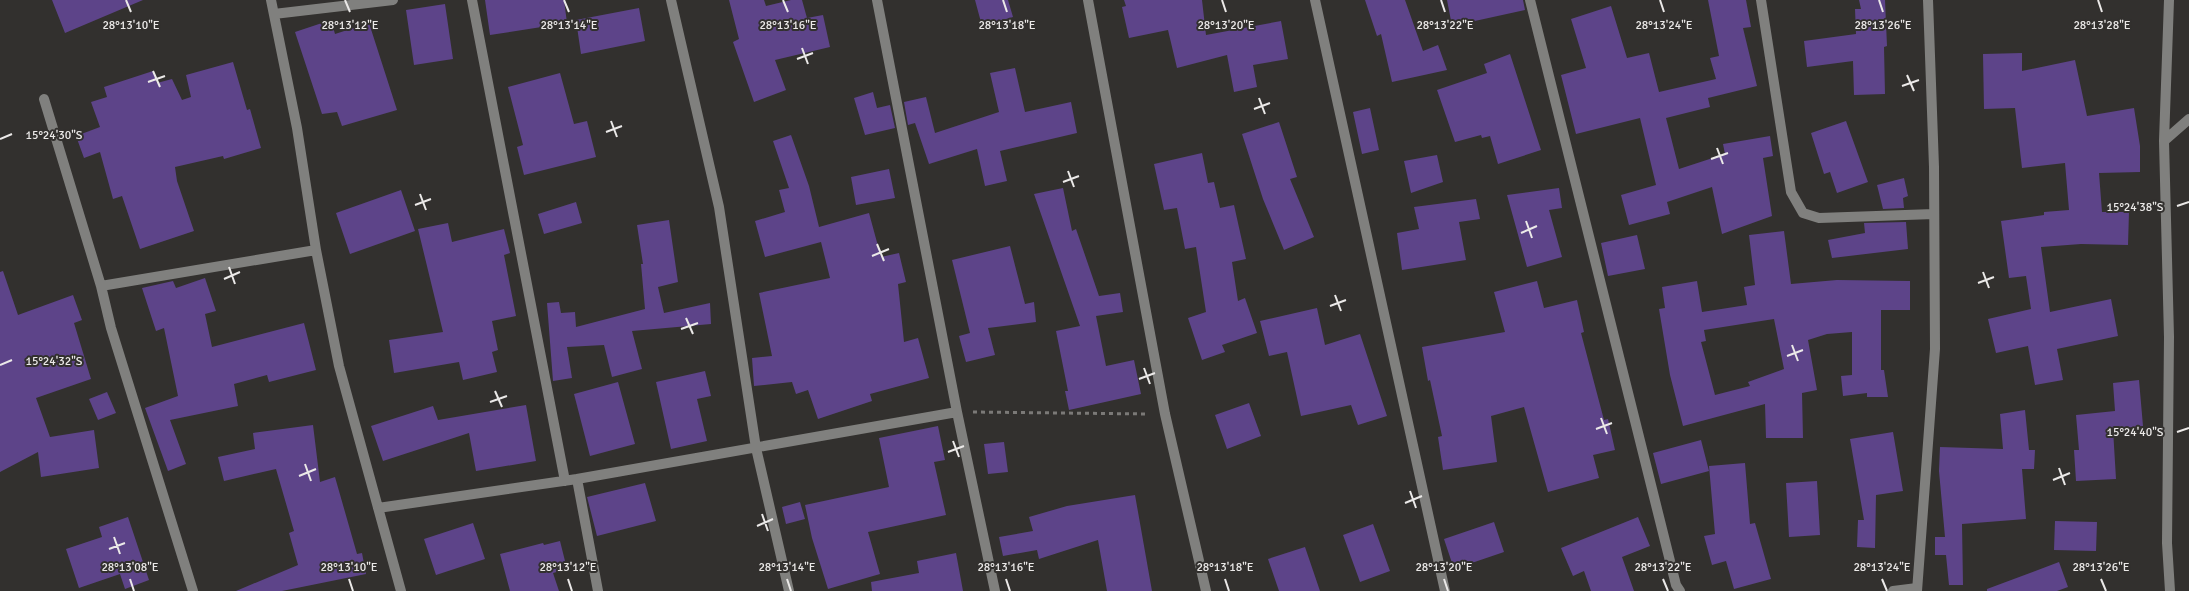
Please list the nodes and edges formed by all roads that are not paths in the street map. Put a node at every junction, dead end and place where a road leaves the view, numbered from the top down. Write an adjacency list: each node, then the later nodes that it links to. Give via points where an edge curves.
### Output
1 (271, 0): 12 (street)
2 (393, 0): 12 (street)
3 (472, 0): 22 (street)
4 (671, 0): 20 (street, via 720,207)
5 (877, 0): 19 (street)
6 (1088, 0): 30 (street, via 1165,414)
7 (1314, 0): 31 (street)
8 (1530, 0): 32 (street)
9 (1761, 0): 16 (street, via 1791,192 1803,213 1820,218)
10 (1928, 0): 16 (street)
11 (2169, 0): 15 (street)
12 (274, 14): 17 (street, via 297,128)
13 (44, 99): 18 (street)
14 (2189, 119): 15 (street)
15 (2164, 141): 34 (street, via 2170,337 2167,544)
16 (1934, 214): 24 (street, via 1935,348)
17 (316, 250): 18 (street); 23 (street, via 339,366)
18 (101, 286): 25 (street)
19 (957, 412): 20 (street); 29 (street)
20 (756, 448): 21 (street); 28 (street)
21 (577, 479): 22 (street); 27 (street)
22 (565, 481): 23 (street)
23 (378, 508): 26 (street)
24 (1917, 589): 33 (street)
25 (192, 591)
26 (401, 591)
27 (598, 591)
28 (790, 591)
29 (996, 591)
30 (1206, 591)
31 (1445, 591)
32 (1680, 591)
33 (1893, 591)
34 (2170, 591)

